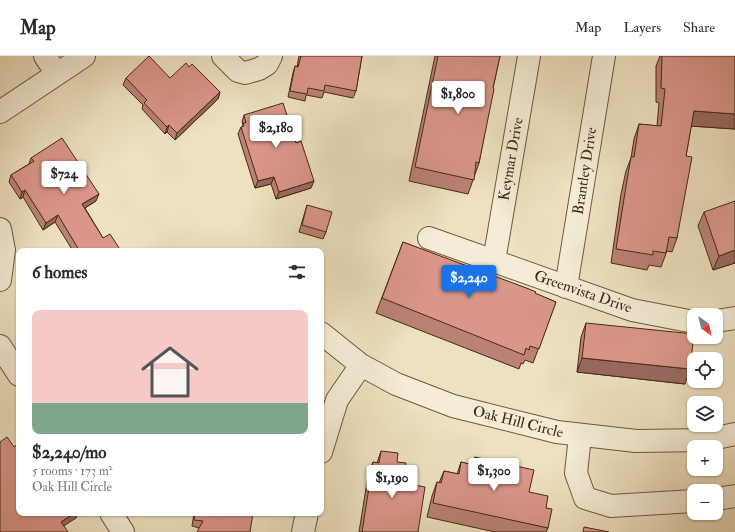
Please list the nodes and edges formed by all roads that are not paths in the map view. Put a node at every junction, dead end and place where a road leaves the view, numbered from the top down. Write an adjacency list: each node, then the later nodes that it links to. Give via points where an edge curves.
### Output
1 (45, 56): 7 (street)
2 (84, 56): 7 (street)
3 (223, 56): 4 (street, via 238,71 245,73 267,64)
4 (272, 56)
5 (528, 56): 11 (street, Keymar Drive)
6 (604, 56): 13 (street, Brantley Drive)
7 (57, 74): 8 (street)
8 (0, 112)
9 (0, 229): 12 (street, via 4,250)
10 (429, 238): 11 (street, Greenvista Drive)
11 (494, 261): 13 (street, Greenvista Drive)
12 (0, 280)
13 (566, 287): 16 (street, Greenvista Drive, via 632,310)
14 (735, 318): 15 (street)
15 (723, 320)
16 (687, 321)
17 (324, 335): 19 (street, Oak Hill Circle)
18 (0, 346): 20 (street)
19 (361, 365): 22 (street, Oak Hill Circle, via 396,384 453,406); 23 (street, via 337,400)
20 (16, 370)
21 (735, 434): 22 (street, Oak Hill Circle, via 707,440 636,441)
22 (580, 436): 26 (street, via 576,473 585,498 611,506)
23 (324, 442)
24 (735, 496): 25 (street)
25 (723, 498)
26 (687, 501)
27 (113, 516): 29 (street)
28 (306, 516): 30 (street)
29 (123, 532)
30 (303, 532)

